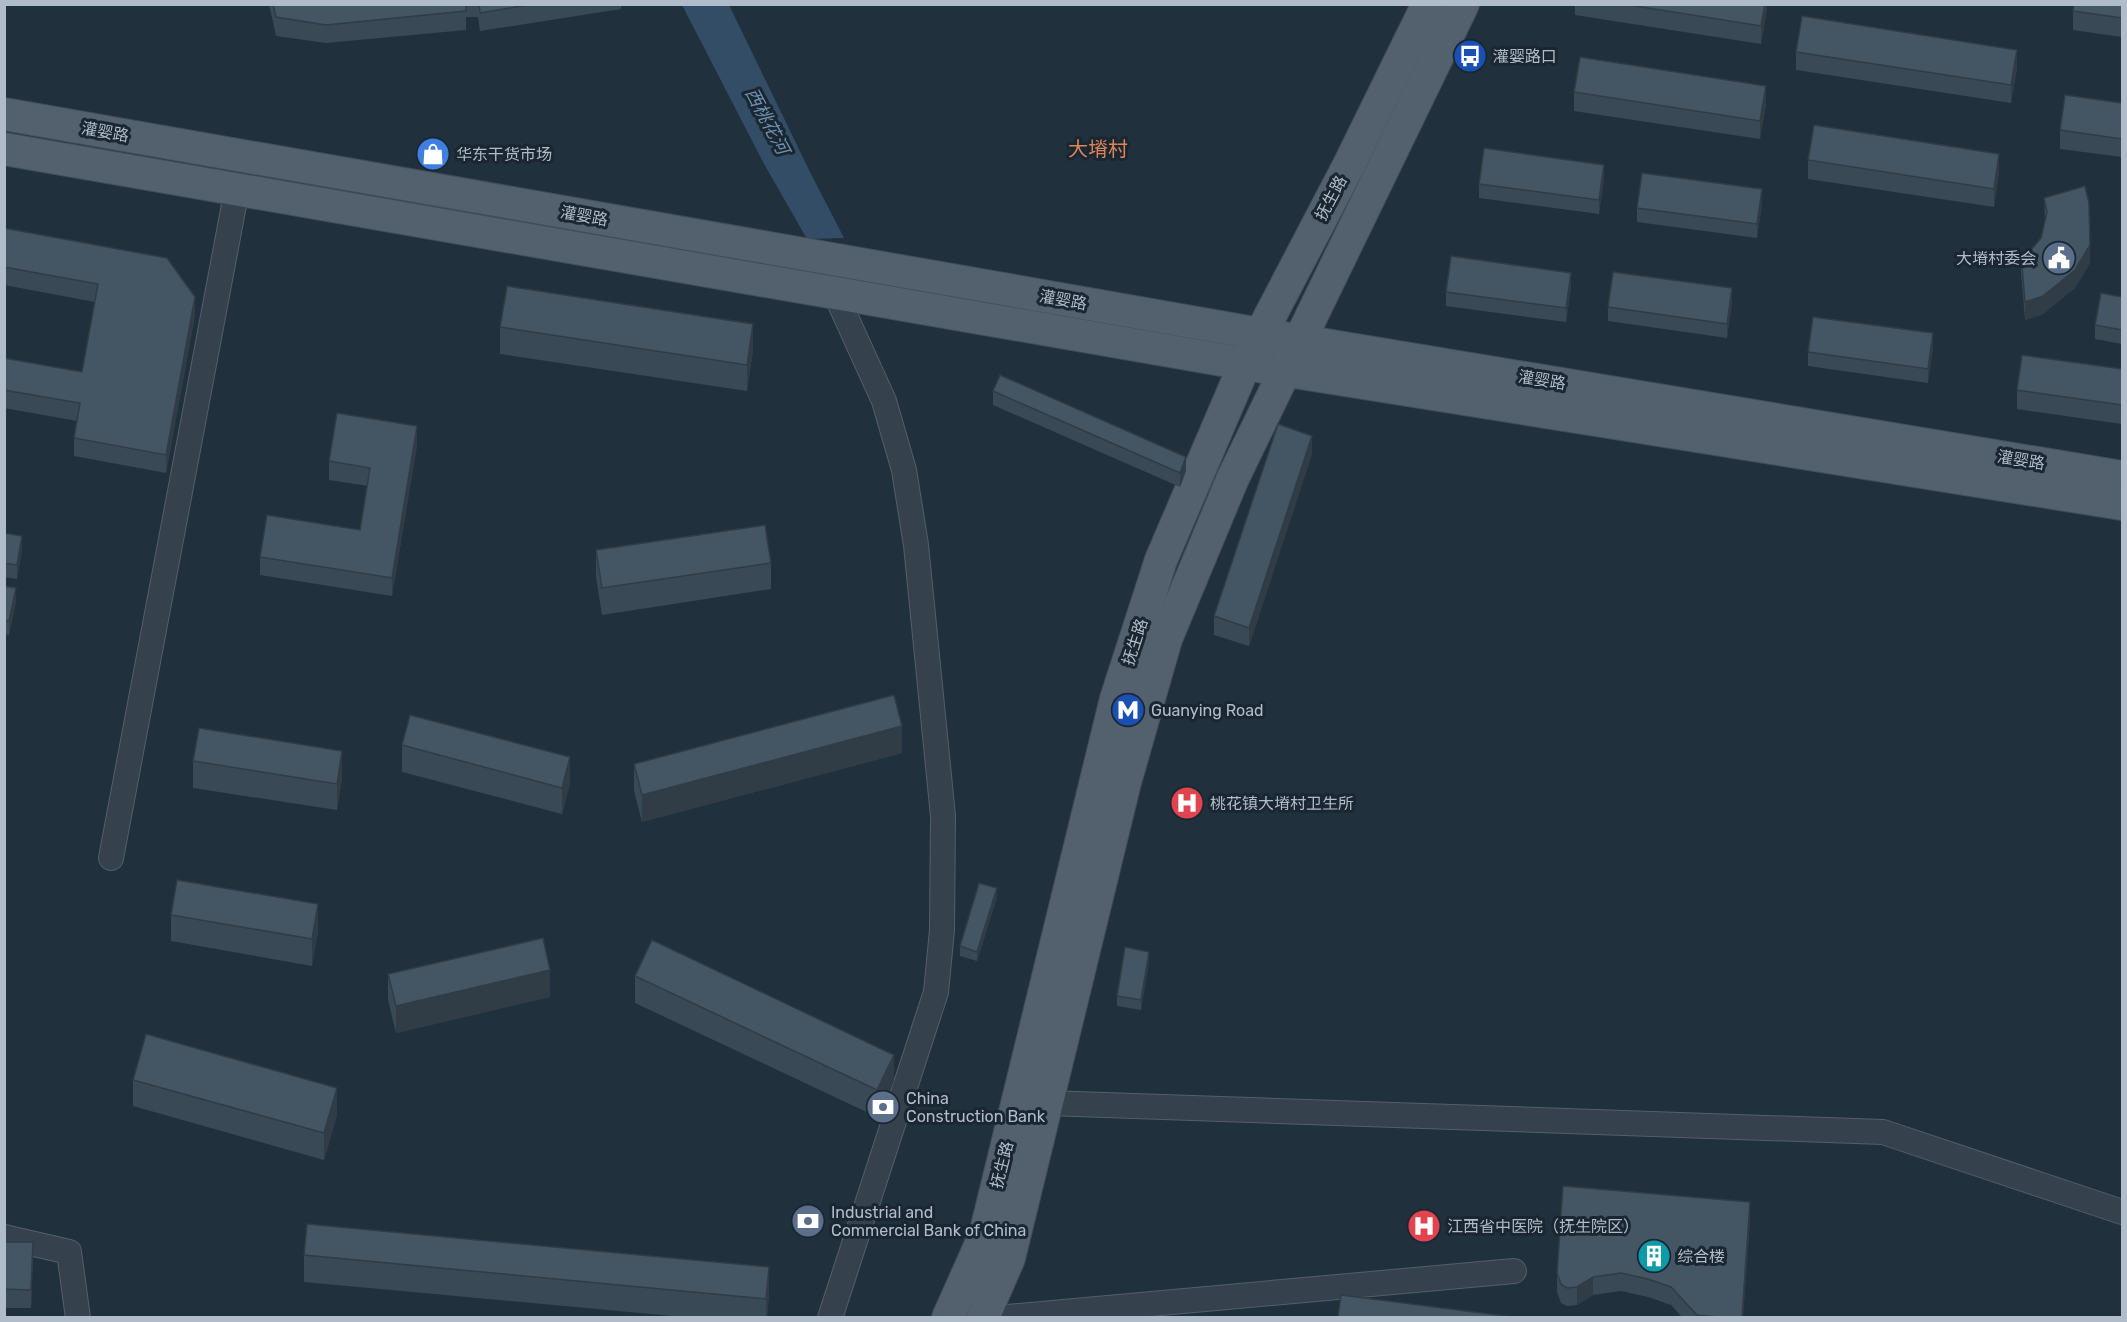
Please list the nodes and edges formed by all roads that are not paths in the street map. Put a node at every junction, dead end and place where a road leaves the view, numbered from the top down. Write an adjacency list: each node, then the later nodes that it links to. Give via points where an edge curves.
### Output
1 (1428, 4): 7 (main road, 抚生路)
2 (1463, 4): 8 (main road, 抚生路)
3 (4, 114): 7 (main road, 灌婴路)
4 (4, 148): 5 (main road, 灌婴路)
5 (237, 189): 6 (main road, 灌婴路); 13 (street)
6 (835, 293): 9 (main road, 灌婴路); 19 (street, via 884,401 904,470 916,545 943,827 942,930 936,992)
7 (1260, 334): 8 (main road, 灌婴路); 9 (main road, 抚生路)
8 (1299, 340): 10 (main road, 抚生路); 11 (main road, 灌婴路)
9 (1245, 364): 10 (main road, 灌婴路); 20 (main road, 抚生路, via 1161,560 1116,699 985,1235)
10 (1285, 370): 12 (main road, 灌婴路); 14 (main road, 抚生路, via 1233,478 1166,639 1125,782)
11 (2122, 477)
12 (2122, 504)
13 (111, 858)
14 (1047, 1102): 15 (street, via 1883,1132); 21 (main road, 抚生路, via 1009,1258)
15 (2122, 1212)
16 (4, 1237): 18 (street, via 69,1252)
17 (1514, 1270): 22 (street)
18 (78, 1317)
19 (830, 1317)
20 (948, 1317)
21 (983, 1317)
22 (996, 1317)

